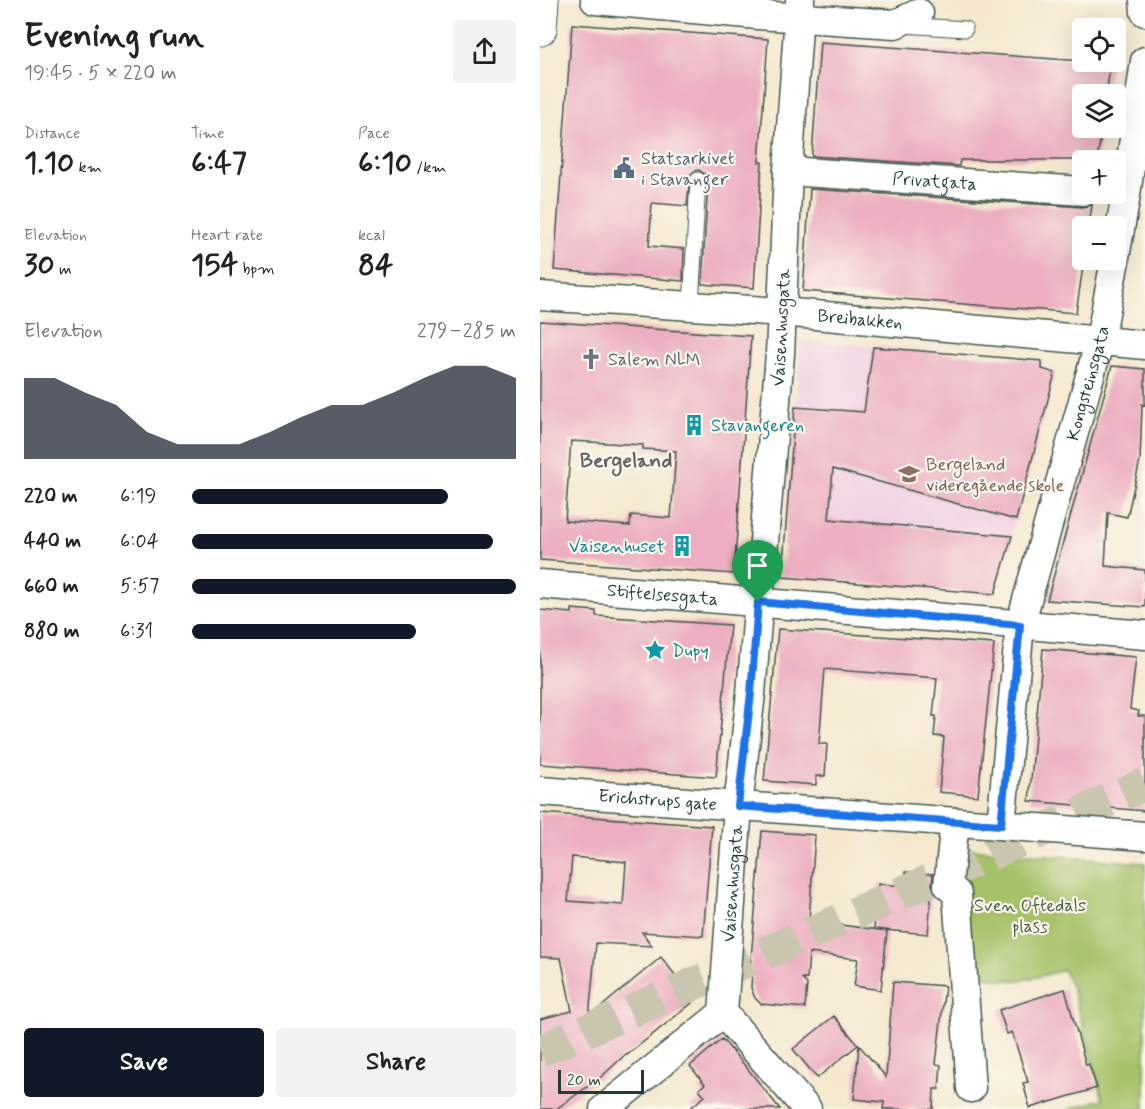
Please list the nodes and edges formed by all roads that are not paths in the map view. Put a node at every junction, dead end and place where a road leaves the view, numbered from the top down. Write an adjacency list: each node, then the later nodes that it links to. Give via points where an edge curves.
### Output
1 (542, 0): 7 (street)
2 (595, 0): 4 (street)
3 (1144, 0): 6 (street)
4 (800, 9): 5 (street); 11 (street, Vaisenhusgata)
5 (911, 12): 8 (lane)
6 (1145, 12)
7 (540, 29)
8 (965, 29)
9 (1145, 61): 10 (street)
10 (1126, 158)
11 (788, 171): 13 (street, Privatgata); 17 (street, Vaisenhusgata)
12 (698, 180): 16 (lane)
13 (1072, 191)
14 (1113, 270): 18 (street, Kongsteinsgata)
15 (540, 296): 16 (street, Breibakken)
16 (691, 306): 17 (street, Breibakken)
17 (783, 312): 18 (street, Breibakken); 21 (street, Vaisenhusgata)
18 (1100, 340): 19 (street, Breibakken); 22 (street, Kongsteinsgata)
19 (1145, 345)
20 (540, 584): 21 (street, Stiftelsesgata)
21 (758, 602): 22 (street, Stiftelsesgata); 25 (street, Vaisenhusgata)
22 (1020, 625): 23 (street, Stiftelsesgata); 27 (street, Kongsteinsgata)
23 (1145, 635)
24 (540, 791): 25 (street, Erichstrups gate)
25 (738, 806): 26 (street, Erichstrups gate); 29 (street, Vaisenhusgata)
26 (955, 822): 27 (street, Erichstrups gate); 30 (street, via 948,885 957,894)
27 (1001, 825): 28 (street, Erichstrups gate)
28 (1145, 836)
29 (723, 1013): 31 (street); 32 (street)
30 (971, 1088)
31 (604, 1109)
32 (807, 1109)

